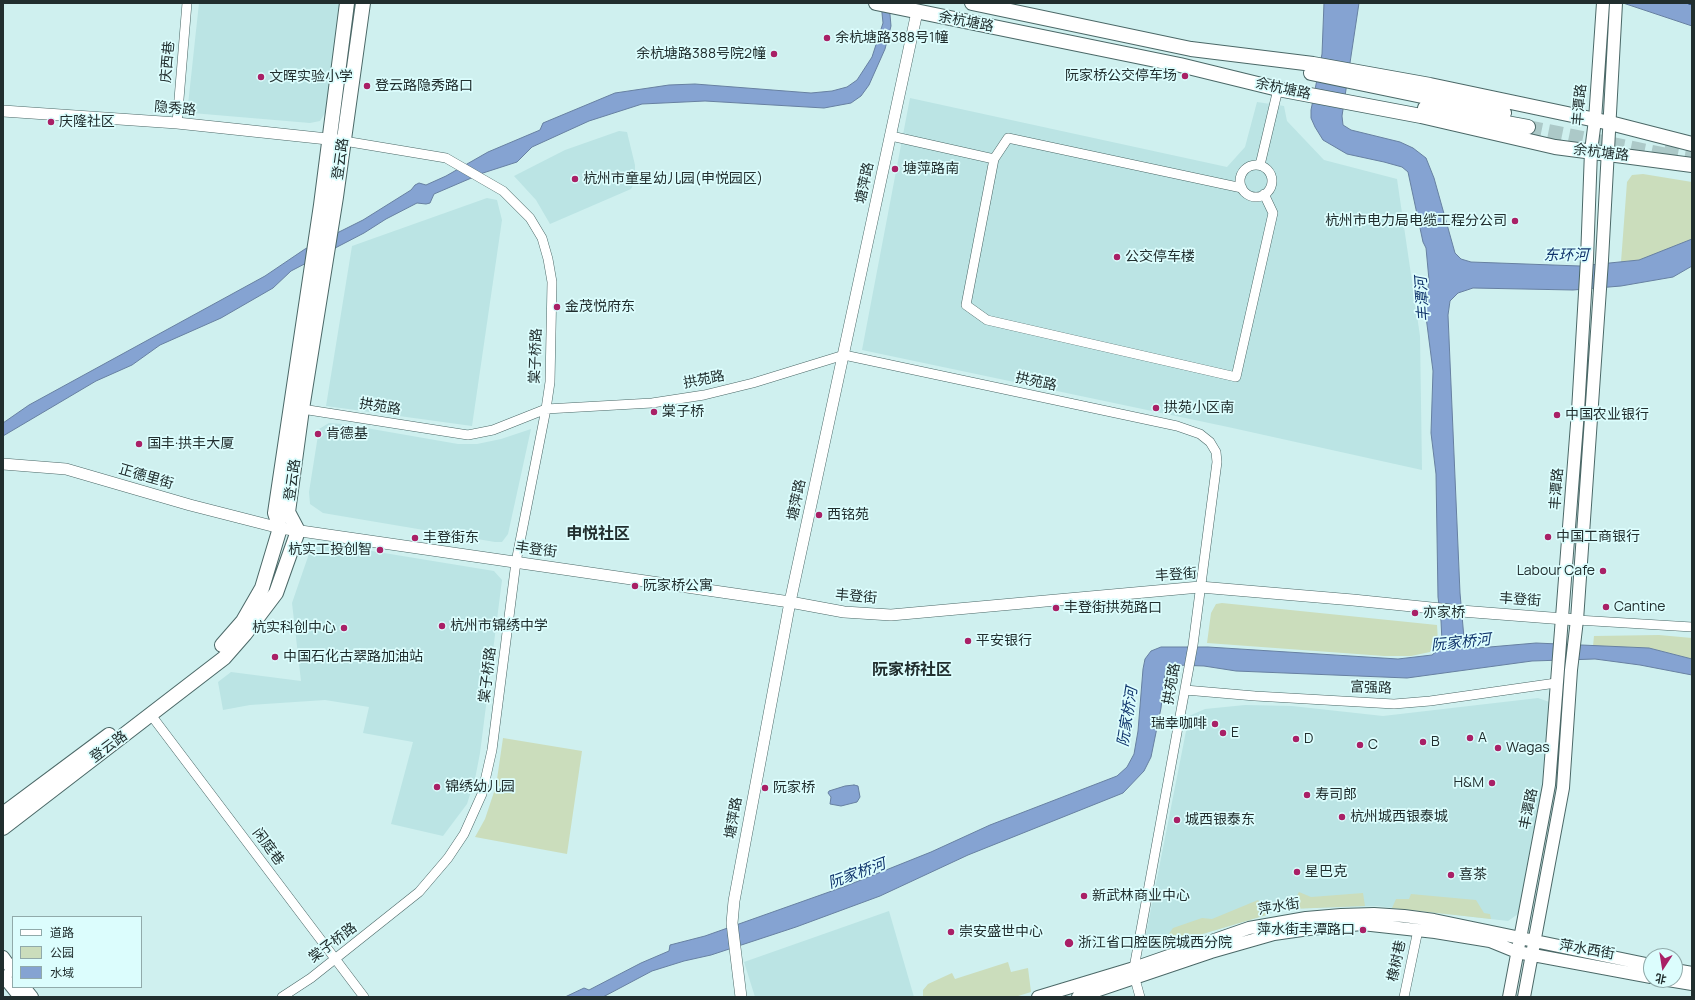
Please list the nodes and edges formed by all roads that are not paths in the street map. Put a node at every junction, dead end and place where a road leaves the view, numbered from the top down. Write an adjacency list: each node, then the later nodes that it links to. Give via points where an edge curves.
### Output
1 (187, 3): 15 (street, 庆西巷)
2 (347, 3): 19 (main road, 登云路)
3 (363, 3): 20 (main road, 登云路)
4 (878, 3): 8 (main road, 余杭塘路)
5 (972, 3): 10 (main road, 余杭塘路, via 1191,49)
6 (1603, 3): 14 (main road, 丰潭路)
7 (1616, 3): 17 (main road, 丰潭路)
8 (917, 12): 9 (main road, 余杭塘路); 18 (street, 塘萍路)
9 (1180, 65): 10 (main road); 12 (main road, 余杭塘路)
10 (1310, 79): 11 (main road, 余杭塘路); 11 (main road, 余杭塘路); 12 (main road, 余杭塘路)
11 (1352, 87): 14 (main road, 余杭塘路, via 1430,85); 16 (main road); 22 (main road, 余杭塘路, via 1421,116 1555,147)
12 (1278, 89): 25 (street)
13 (3, 111): 15 (street, 隐秀路)
14 (1595, 120): 17 (main road, 余杭塘路); 22 (main road, 丰潭路)
15 (177, 123): 19 (street, 隐秀路)
16 (1529, 123)
17 (1610, 123): 21 (main road, 余杭塘路); 23 (main road, 丰潭路)
18 (891, 136): 24 (street); 29 (street, 塘萍路)
19 (328, 139): 20 (street, 隐秀路); 33 (main road, 登云路, via 313,262 275,513)
20 (344, 141): 30 (main road, 登云路); 31 (street, 棠子桥路, via 446,158 503,191 530,218 542,238 552,282 550,382)
21 (1692, 144)
22 (1590, 151): 23 (main road, 余杭塘路); 38 (main road, 丰潭路, via 1578,411)
23 (1608, 153): 26 (main road, 余杭塘路); 39 (main road, 丰潭路)
24 (994, 159): 27 (street, via 1008,138); 28 (street, via 966,305 987,320 1236,377 1273,213)
25 (1260, 165): 27 (street, via 1245,169 1240,178); 28 (street, via 1268,171 1272,181)
26 (1692, 165)
27 (1242, 188): 28 (street, via 1254,196)
28 (1264, 194)
29 (844, 355): 31 (street, 拱苑路, via 704,395 652,403); 36 (street, 拱苑路, via 1177,426 1200,434 1210,442 1216,452 1217,462); 37 (street, 塘萍路)
30 (302, 408): 31 (street, 拱苑路, via 468,435 493,430); 34 (main road, 登云路, via 288,512)
31 (546, 409): 35 (street, 棠子桥路)
32 (3, 464): 33 (street, 正德里街, via 66,469)
33 (280, 528): 34 (street, 丰登街); 44 (main road, 登云路, via 267,575 254,604 210,660)
34 (298, 531): 35 (street, 丰登街); 43 (main road, 登云路, via 276,593 245,634 224,658)
35 (516, 562): 37 (street, 丰登街); 52 (street, 棠子桥路, via 492,750 482,794 464,834 448,858 419,892)
36 (1200, 587): 37 (street, 丰登街, via 892,615 844,612); 38 (street, 丰登街); 42 (street, 拱苑路)
37 (790, 602): 65 (street, 塘萍路, via 734,901 732,923)
38 (1562, 618): 39 (street, 丰登街); 41 (main road, 丰潭路)
39 (1578, 620): 40 (street); 48 (main road, 丰潭路, via 1574,636 1563,788)
40 (1692, 627)
41 (1556, 683): 42 (street, 富强路, via 1394,704); 47 (main road, 丰潭路, via 1549,785)
42 (1186, 690): 55 (street, 拱苑路)
43 (151, 715): 45 (main road, 登云路); 52 (street, 闲庭巷)
44 (3, 814)
45 (3, 828)
46 (1418, 930): 49 (main road, 萍水街, via 1490,941); 55 (main road, 萍水街, via 1362,924 1274,934); 69 (street, 橡树巷)
47 (1518, 939): 48 (main road, 萍水街); 49 (main road, 丰潭路); 55 (main road, 萍水街, via 1460,924 1404,916 1374,914 1306,918 1249,928)
48 (1534, 942): 50 (main road, 丰潭路); 53 (main road, 萍水西街)
49 (1517, 952): 50 (main road, 萍水西街); 70 (main road, 丰潭路)
50 (1532, 955): 57 (main road, 萍水西街); 71 (main road, 丰潭路)
51 (3, 957): 54 (main road)
52 (335, 958): 63 (street, 棠子桥路); 64 (street, 闲庭巷)
53 (1643, 963)
54 (12, 970)
55 (1134, 973): 66 (main road, 萍水街); 67 (main road, 萍水街); 68 (street, 拱苑路)
56 (3, 976): 58 (main road)
57 (1643, 976)
58 (12, 987)
59 (13, 988): 61 (main road)
60 (25, 988): 62 (main road)
61 (20, 997)
62 (32, 997)
63 (282, 997)
64 (364, 997)
65 (741, 997)
66 (1038, 997)
67 (1078, 997)
68 (1140, 997)
69 (1404, 997)
70 (1509, 997)
71 (1524, 997)

